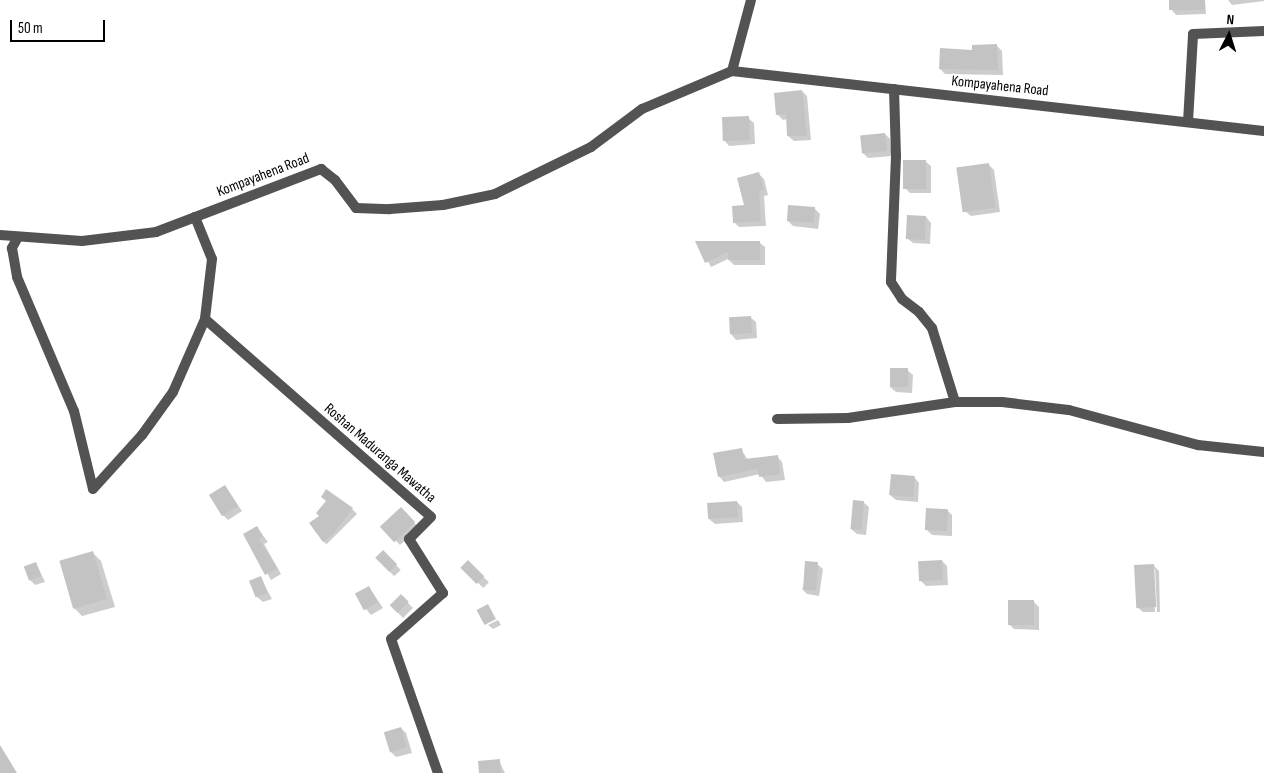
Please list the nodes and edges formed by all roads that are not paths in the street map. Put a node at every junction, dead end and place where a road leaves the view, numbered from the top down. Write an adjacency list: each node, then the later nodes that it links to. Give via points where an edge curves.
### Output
1 (751, 0): 3 (street)
2 (1264, 31): 5 (street, via 1193,34)
3 (732, 71): 4 (street, Kompayahena Road); 7 (street, Kompayahena Road, via 642,109 591,147 495,194 443,205 390,210 356,208 335,180 321,169)
4 (894, 89): 5 (street, Kompayahena Road); 11 (street, via 896,156 891,282 902,299 932,328)
5 (1188, 122): 6 (street, Kompayahena Road)
6 (1264, 131)
7 (195, 217): 9 (street, Kompayahena Road, via 156,232 82,242); 10 (street, via 212,259)
8 (0, 235): 9 (street, Kompayahena Road)
9 (18, 237): 10 (street, via 12,248 17,277 74,411 93,489 142,435 173,392)
10 (205, 319): 14 (street, Roshan Maduranga Mawatha, via 431,517 409,539 442,593 391,639)
11 (955, 402): 12 (street, via 848,418); 13 (street, via 1002,402 1069,410 1198,445)
12 (777, 420)
13 (1264, 452)
14 (438, 773)

